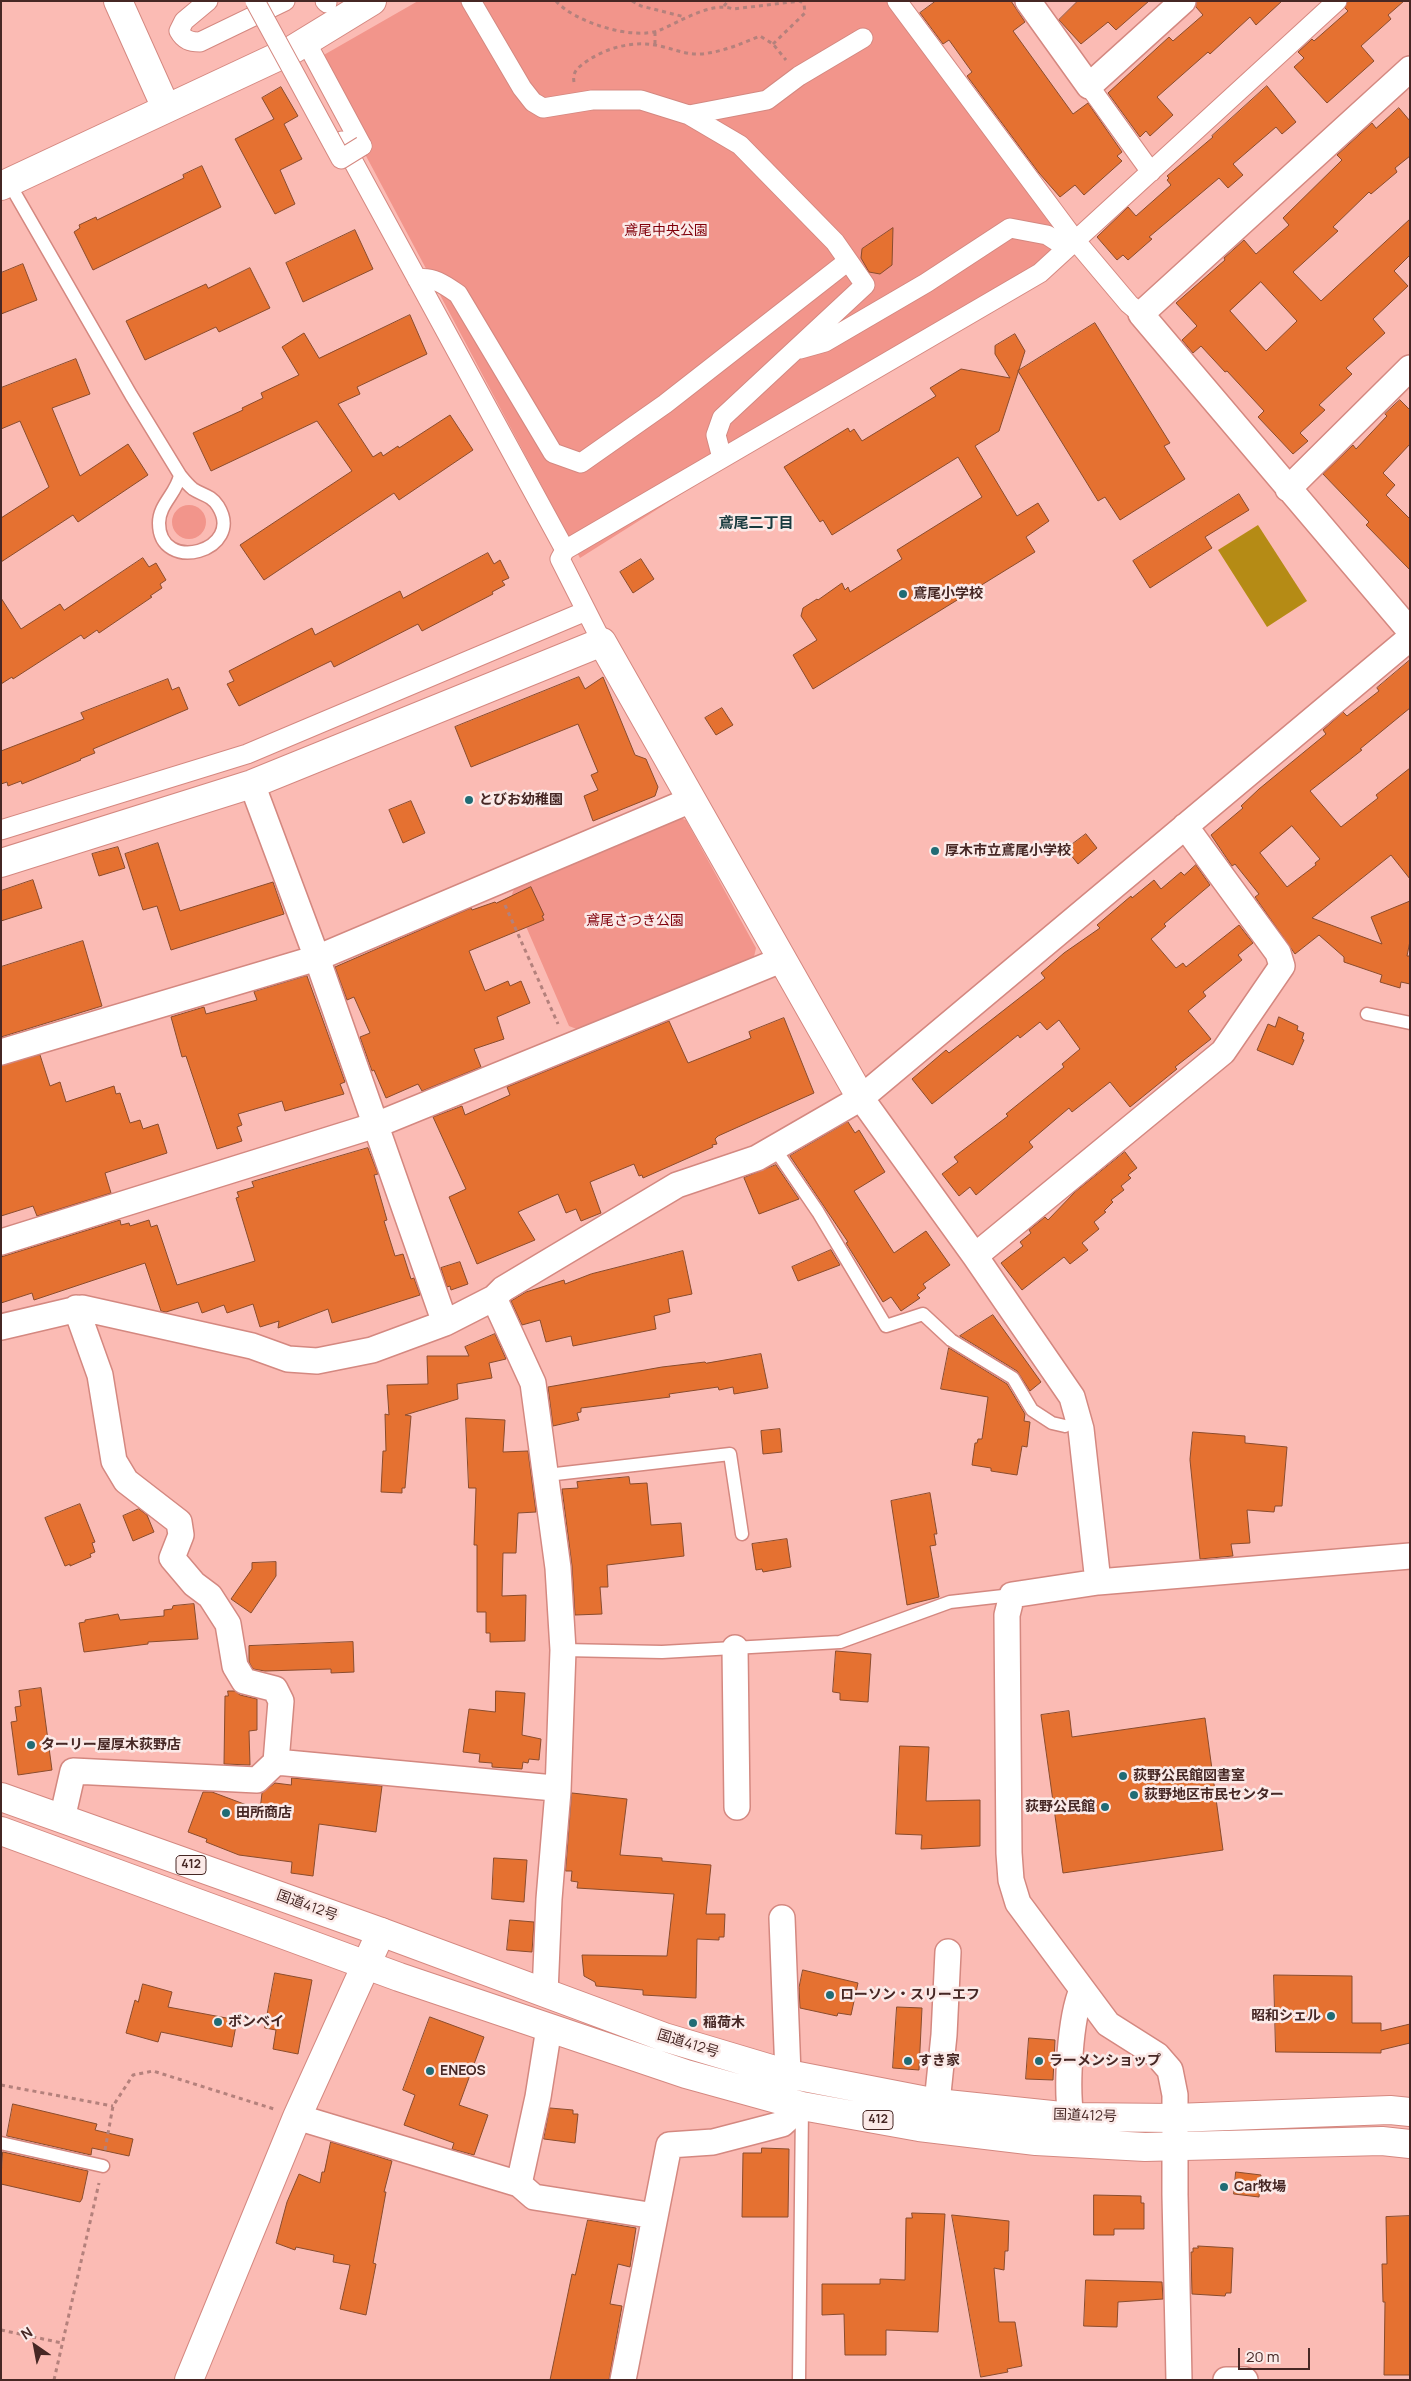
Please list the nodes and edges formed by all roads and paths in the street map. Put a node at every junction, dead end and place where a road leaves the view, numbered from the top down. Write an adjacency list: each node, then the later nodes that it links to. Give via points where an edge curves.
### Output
1 (118, 1): 25 (main road)
2 (208, 1): 4 (street, via 184,21 179,31 183,38 200,42)
3 (255, 1): 20 (street, bridge, via 340,159 362,146)
4 (285, 1)
5 (372, 1): 20 (main road)
6 (471, 1): 24 (street, via 533,102 543,108)
7 (556, 1): 16 (path, via 574,16 607,29)
8 (632, 1): 15 (path)
9 (728, 1): 14 (path)
10 (1028, 1): 23 (street)
11 (1183, 1): 23 (street)
12 (1337, 1): 27 (street)
13 (905, 4): 29 (street)
14 (724, 6): 15 (path); 18 (path, via 733,9 800,1 804,4 806,13)
15 (685, 18): 16 (path)
16 (655, 32): 19 (path)
17 (864, 38): 22 (street)
18 (773, 44): 19 (path, via 760,36 702,54); 22 (path)
19 (655, 45): 24 (path, via 630,44 606,50 577,68 573,76)
20 (299, 46): 25 (main road); 31 (street)
21 (1410, 69): 32 (street)
22 (799, 76): 26 (street, via 767,100)
23 (1089, 86): 27 (street)
24 (579, 102): 26 (street, via 641,100)
25 (166, 108): 28 (main road)
26 (689, 115): 30 (street, via 740,145 835,242)
27 (1151, 172): 29 (street)
28 (5, 184): 36 (lane)
29 (1071, 244): 32 (street); 33 (street, via 1047,235 1010,228 926,283 825,342); 35 (street, via 1040,273)
30 (848, 261): 31 (street, via 666,404 582,463 552,453 458,294 427,277); 33 (street, via 865,285)
31 (417, 279): 40 (street)
32 (1141, 314): 37 (street)
33 (798, 349): 35 (street, via 722,418 716,435)
34 (1410, 368): 37 (street)
35 (722, 458): 40 (street)
36 (180, 475): 38 (lane); 39 (lane, via 179,484)
37 (1288, 489): 42 (street)
38 (195, 490): 39 (lane, via 183,491); 39 (lane, via 214,500 222,520 215,542 200,552 178,551 163,537 160,513)
39 (170, 498)
40 (565, 550): 41 (street, via 560,559)
41 (586, 611): 44 (street); 48 (street, via 247,754)
42 (1410, 631)
43 (1410, 638): 47 (street)
44 (602, 642): 45 (main road); 46 (main road)
45 (252, 784): 49 (main road); 51 (street)
46 (692, 800): 50 (street); 52 (main road)
47 (1185, 826): 57 (street); 61 (street, via 1278,953 1282,966 1223,1052)
48 (1, 830)
49 (1, 863)
50 (495, 884): 51 (street); 55 (path)
51 (317, 958): 56 (street); 58 (street)
52 (781, 960): 55 (street); 57 (main road)
53 (1367, 1014): 54 (lane)
54 (1410, 1022)
55 (568, 1046): 58 (street)
56 (1, 1052)
57 (861, 1098): 59 (street); 61 (street)
58 (376, 1125): 60 (street); 64 (street)
59 (775, 1149): 62 (street, via 677,1185 503,1289); 66 (lane, via 818,1212 886,1326 923,1314 951,1340 1013,1378 1032,1410 1052,1424)
60 (1, 1242)
61 (976, 1256): 66 (street, via 1072,1397)
62 (494, 1298): 64 (street); 67 (street, via 533,1383)
63 (76, 1308): 64 (street, via 252,1346 288,1359 317,1361 372,1350); 65 (street); 74 (street, via 100,1375 114,1461 126,1481 179,1522 181,1535 172,1558 194,1584 210,1596 228,1624 235,1666 244,1682 275,1689 281,1701)
64 (446, 1322)
65 (1, 1327)
66 (1073, 1428): 70 (street)
67 (547, 1475): 68 (lane, via 730,1454); 73 (street)
68 (742, 1534)
69 (1410, 1556): 70 (street)
70 (1098, 1582): 71 (street)
71 (1012, 1595): 72 (lane, via 950,1602 840,1642); 84 (street, via 1007,1614 1011,1880 1018,1903)
72 (735, 1648): 73 (lane, via 662,1652); 77 (street)
73 (563, 1650): 75 (street)
74 (276, 1762): 75 (street, via 554,1788); 78 (street, via 257,1780 73,1771)
75 (558, 1791): 85 (street)
76 (1, 1797): 78 (main road, 国道412号 / 412)
77 (737, 1807)
78 (62, 1819): 81 (main road, 国道412号 / 412)
79 (1, 1831): 83 (main road, 国道412号 / 412)
80 (782, 1918): 87 (street)
81 (381, 1932): 83 (main road); 85 (main road, 国道412号 / 412)
82 (948, 1952): 89 (street)
83 (367, 1966): 86 (main road, 国道412号 / 412); 93 (main road)
84 (1082, 1990): 94 (street, via 1076,2005 1069,2078); 95 (street, via 1108,2024 1157,2055 1170,2070)
85 (545, 1993): 87 (main road, 国道412号 / 412, via 664,2037)
86 (549, 2028): 91 (main road, 国道412号 / 412, via 686,2074); 100 (street)
87 (788, 2074): 89 (main road, 国道412号 / 412)
88 (1, 2085): 90 (path)
89 (937, 2103): 94 (main road, 国道412号 / 412)
90 (113, 2106): 93 (path, via 132,2075 153,2071); 99 (path)
91 (802, 2106): 98 (main road, 国道412号 / 412, via 919,2127 1036,2141); 101 (street, via 782,2124 713,2142 669,2145); 107 (lane)
92 (1410, 2112): 95 (main road, 国道412号 / 412, via 1390,2110)
93 (297, 2116): 100 (street); 105 (main road)
94 (1071, 2117): 95 (main road, 国道412号 / 412)
95 (1175, 2118): 98 (street)
96 (1, 2143): 99 (lane)
97 (1410, 2144): 98 (main road, 国道412号 / 412)
98 (1176, 2146): 108 (street)
99 (103, 2166): 103 (path)
100 (520, 2184): 101 (street, via 534,2197)
101 (655, 2216): 106 (street)
102 (1, 2330): 103 (path)
103 (62, 2343): 104 (path)
104 (54, 2380)
105 (189, 2380)
106 (622, 2380)
107 (799, 2380)
108 (1179, 2380)
109 (1226, 2380): 110 (street)
110 (1245, 2380)

